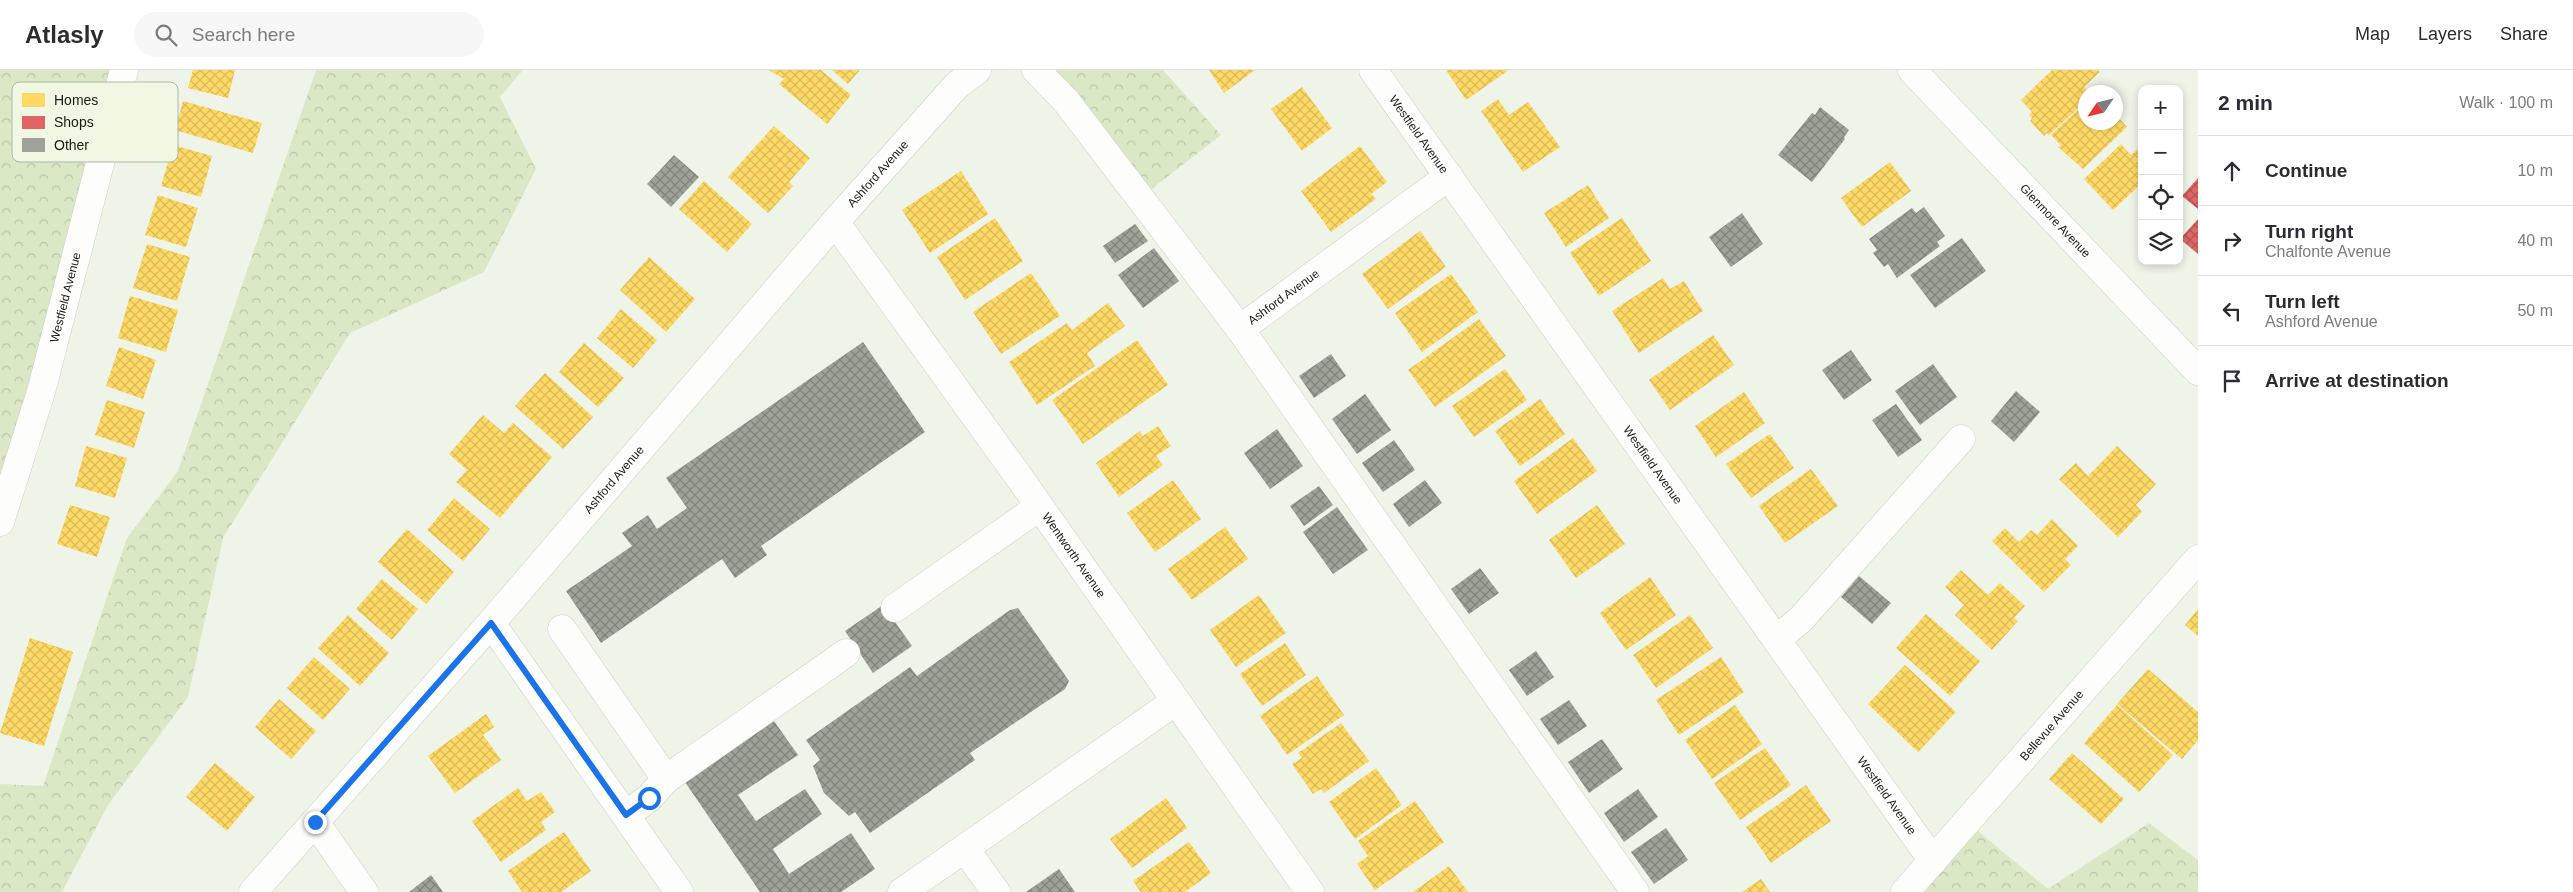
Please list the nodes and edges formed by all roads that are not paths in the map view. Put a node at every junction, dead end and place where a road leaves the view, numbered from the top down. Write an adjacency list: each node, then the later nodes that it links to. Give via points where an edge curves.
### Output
1 (977, 70): 7 (street, Ashford Avenue, via 958,85)
2 (1036, 70): 8 (street, Ashford Avenue, via 1066,101)
3 (1373, 70): 6 (street, Westfield Avenue)
4 (1912, 70): 9 (street, Glenmore Avenue)
5 (100, 162): 12 (street, Westfield Avenue, via 41,392)
6 (1448, 176): 8 (street, Ashford Avenue); 17 (street, Westfield Avenue)
7 (835, 222): 11 (street, Wentworth Avenue); 15 (street, Ashford Avenue)
8 (1240, 329): 31 (street)
9 (2198, 371)
10 (1961, 439): 17 (street, via 1801,619)
11 (1039, 507): 14 (street); 19 (street, Wentworth Avenue)
12 (0, 522)
13 (2198, 559): 24 (street, Bellevue Avenue)
14 (895, 608)
15 (491, 623): 21 (street); 22 (street, Ashford Avenue)
16 (562, 629): 20 (street)
17 (1777, 639): 24 (street, Westfield Avenue)
18 (846, 653): 20 (street)
19 (1176, 701): 23 (street); 30 (street, Wentworth Avenue)
20 (666, 779): 21 (street, via 649,798)
21 (626, 815): 27 (street)
22 (315, 822): 25 (street, Ashford Avenue); 26 (street)
23 (965, 849): 28 (street); 29 (street)
24 (1933, 860): 32 (street, Bellevue Avenue)
25 (253, 892)
26 (364, 892)
27 (679, 892)
28 (902, 892)
29 (996, 892)
30 (1310, 892)
31 (1636, 892)
32 (1905, 892)

